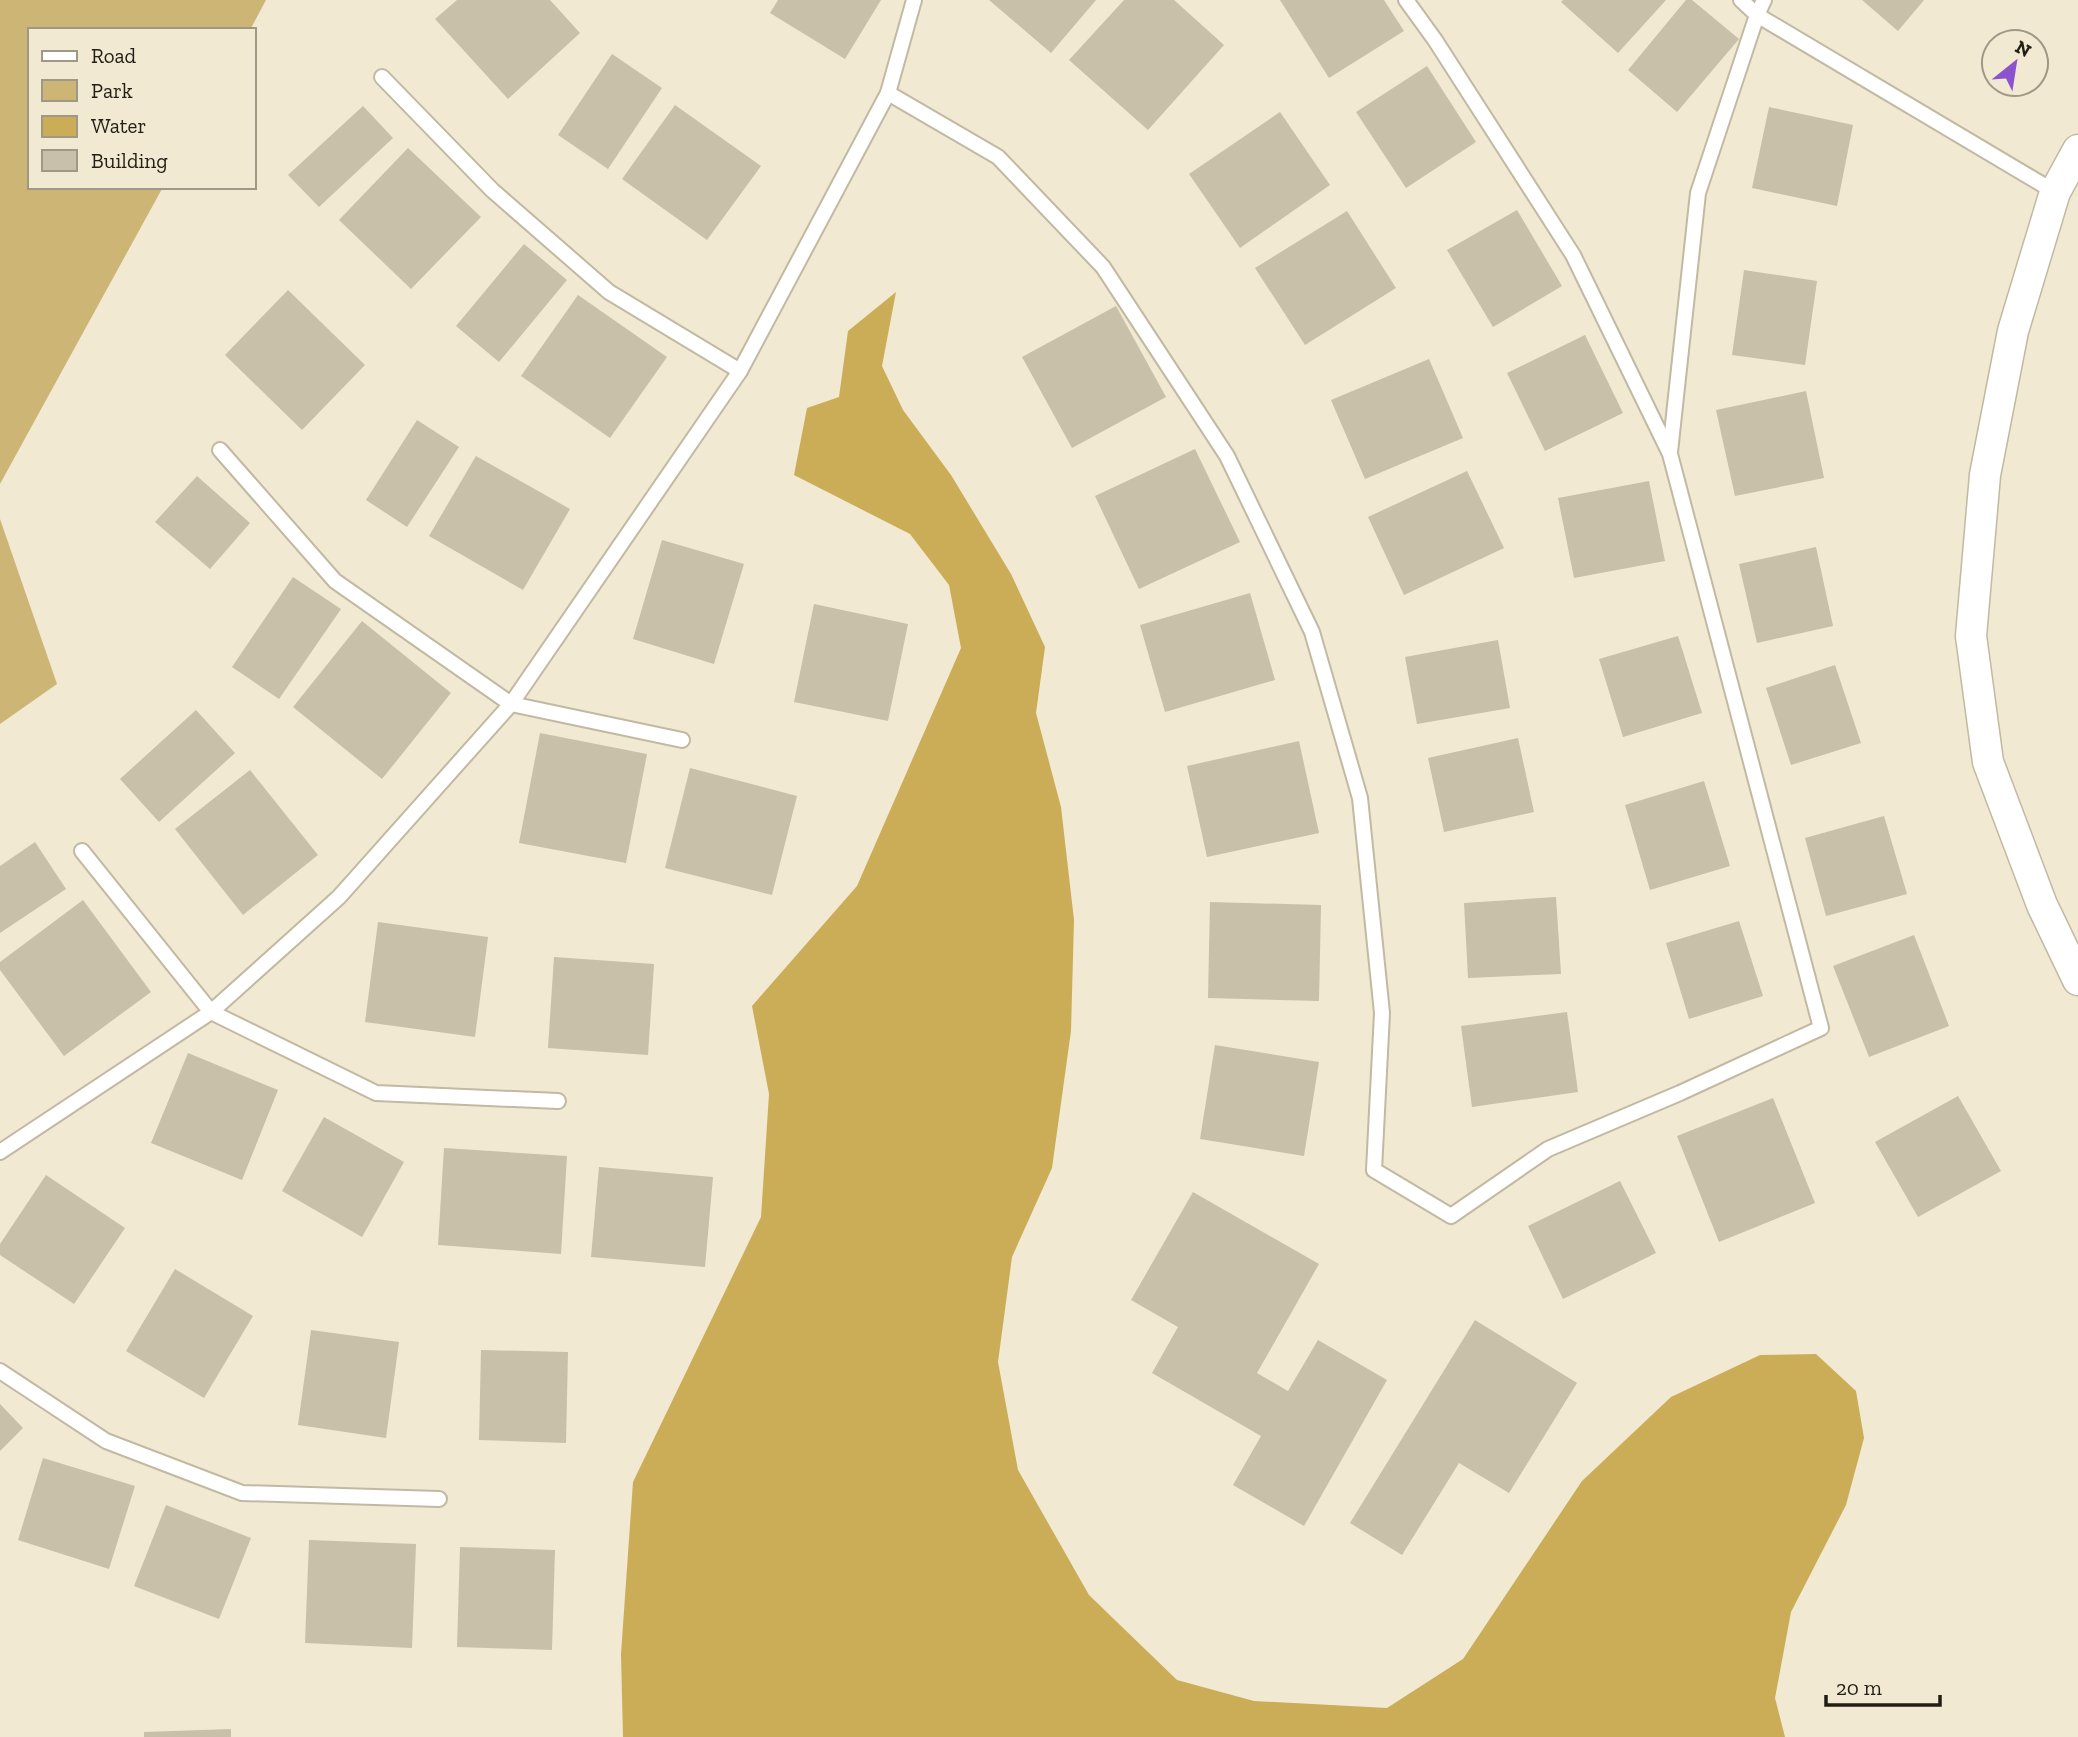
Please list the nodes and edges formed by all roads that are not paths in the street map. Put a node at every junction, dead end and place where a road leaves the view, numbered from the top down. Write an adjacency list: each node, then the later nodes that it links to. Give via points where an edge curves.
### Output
1 (914, 0): 7 (lane)
2 (1406, 0): 12 (lane, via 1573,255)
3 (1741, 0): 5 (lane)
4 (1764, 0): 5 (lane)
5 (1757, 15): 9 (lane); 12 (lane, via 1698,194)
6 (382, 77): 10 (lane, via 492,190 610,292)
7 (888, 93): 10 (lane); 12 (lane, via 998,157 1103,267 1227,456 1312,632 1360,798 1382,1013 1374,1170 1451,1216 1548,1149 1681,1094 1821,1028)
8 (2078, 150): 9 (street)
9 (2055, 192): 16 (street, via 2012,331 1985,475 1971,636 1988,762 2042,905)
10 (740, 371): 13 (lane)
11 (220, 450): 13 (lane, via 335,581)
12 (1670, 454)
13 (511, 704): 14 (lane); 17 (lane, via 339,897)
14 (682, 740)
15 (82, 851): 17 (lane)
16 (2078, 980)
17 (211, 1012): 18 (lane, via 376,1093); 19 (lane)
18 (558, 1101)
19 (0, 1152)
20 (0, 1371): 21 (lane, via 106,1441 242,1493)
21 (439, 1499)

